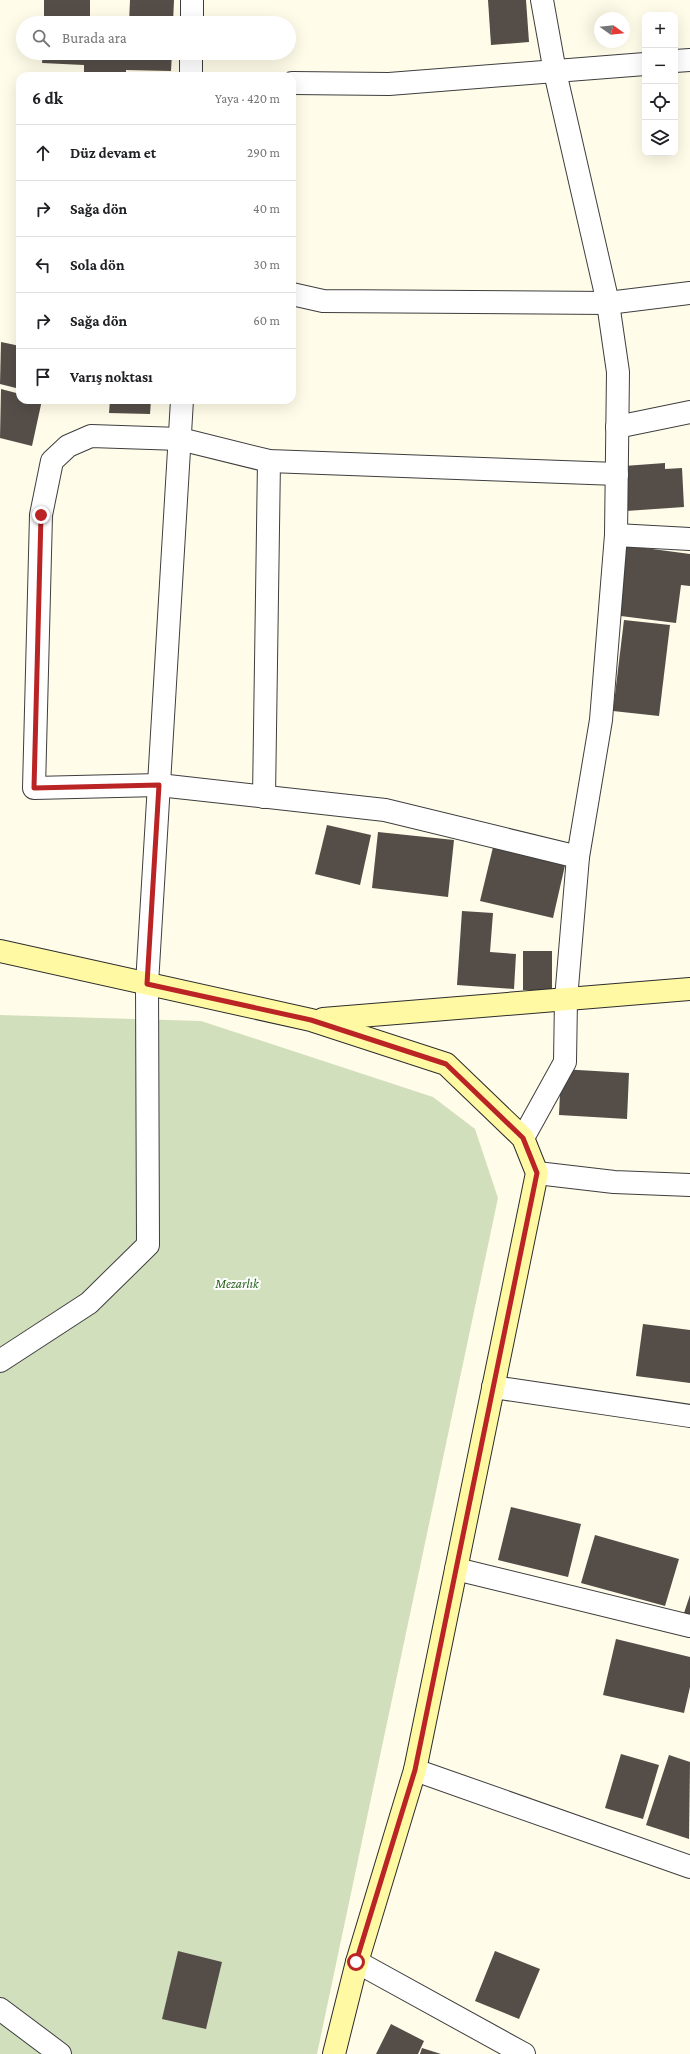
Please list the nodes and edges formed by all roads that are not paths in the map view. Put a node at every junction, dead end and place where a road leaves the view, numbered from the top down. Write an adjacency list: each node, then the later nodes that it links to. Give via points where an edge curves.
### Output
1 (192, 0): 3 (street)
2 (542, 0): 9 (street)
3 (192, 16)
4 (191, 60): 8 (street)
5 (690, 60): 6 (street)
6 (678, 61)
7 (642, 64): 9 (street)
8 (191, 72)
9 (555, 72): 10 (street, via 389,84); 13 (street)
10 (296, 83)
11 (690, 293): 13 (street)
12 (296, 295): 13 (street, via 323,301)
13 (608, 303): 16 (street, via 618,372)
14 (182, 404): 17 (street)
15 (690, 412): 16 (street)
16 (617, 427): 19 (street)
17 (180, 439): 18 (street); 22 (street); 22 (street, via 91,436 68,446 52,461 41,515 34,788)
18 (269, 461): 19 (street); 23 (street)
19 (616, 474): 20 (street)
20 (616, 535): 21 (street); 24 (street, via 601,720)
21 (690, 539)
22 (159, 785): 23 (street); 26 (street)
23 (264, 797): 24 (street, via 385,810)
24 (578, 857): 28 (street)
25 (0, 951): 26 (street)
26 (147, 984): 29 (street); 33 (street, via 148,1245 89,1303)
27 (690, 989): 28 (street)
28 (566, 999): 29 (street); 30 (street, via 565,1062)
29 (311, 1020): 30 (street, via 446,1064)
30 (523, 1138): 31 (street)
31 (537, 1173): 32 (street, via 614,1182); 34 (street)
32 (690, 1185)
33 (0, 1361)
34 (493, 1387): 35 (street); 36 (street)
35 (690, 1416)
36 (456, 1568): 37 (street); 38 (street)
37 (690, 1626)
38 (415, 1770): 39 (street); 40 (street)
39 (690, 1867)
40 (356, 1962): 43 (street); 44 (street)
41 (0, 2009): 42 (street)
42 (60, 2054)
43 (334, 2054)
44 (524, 2054)

